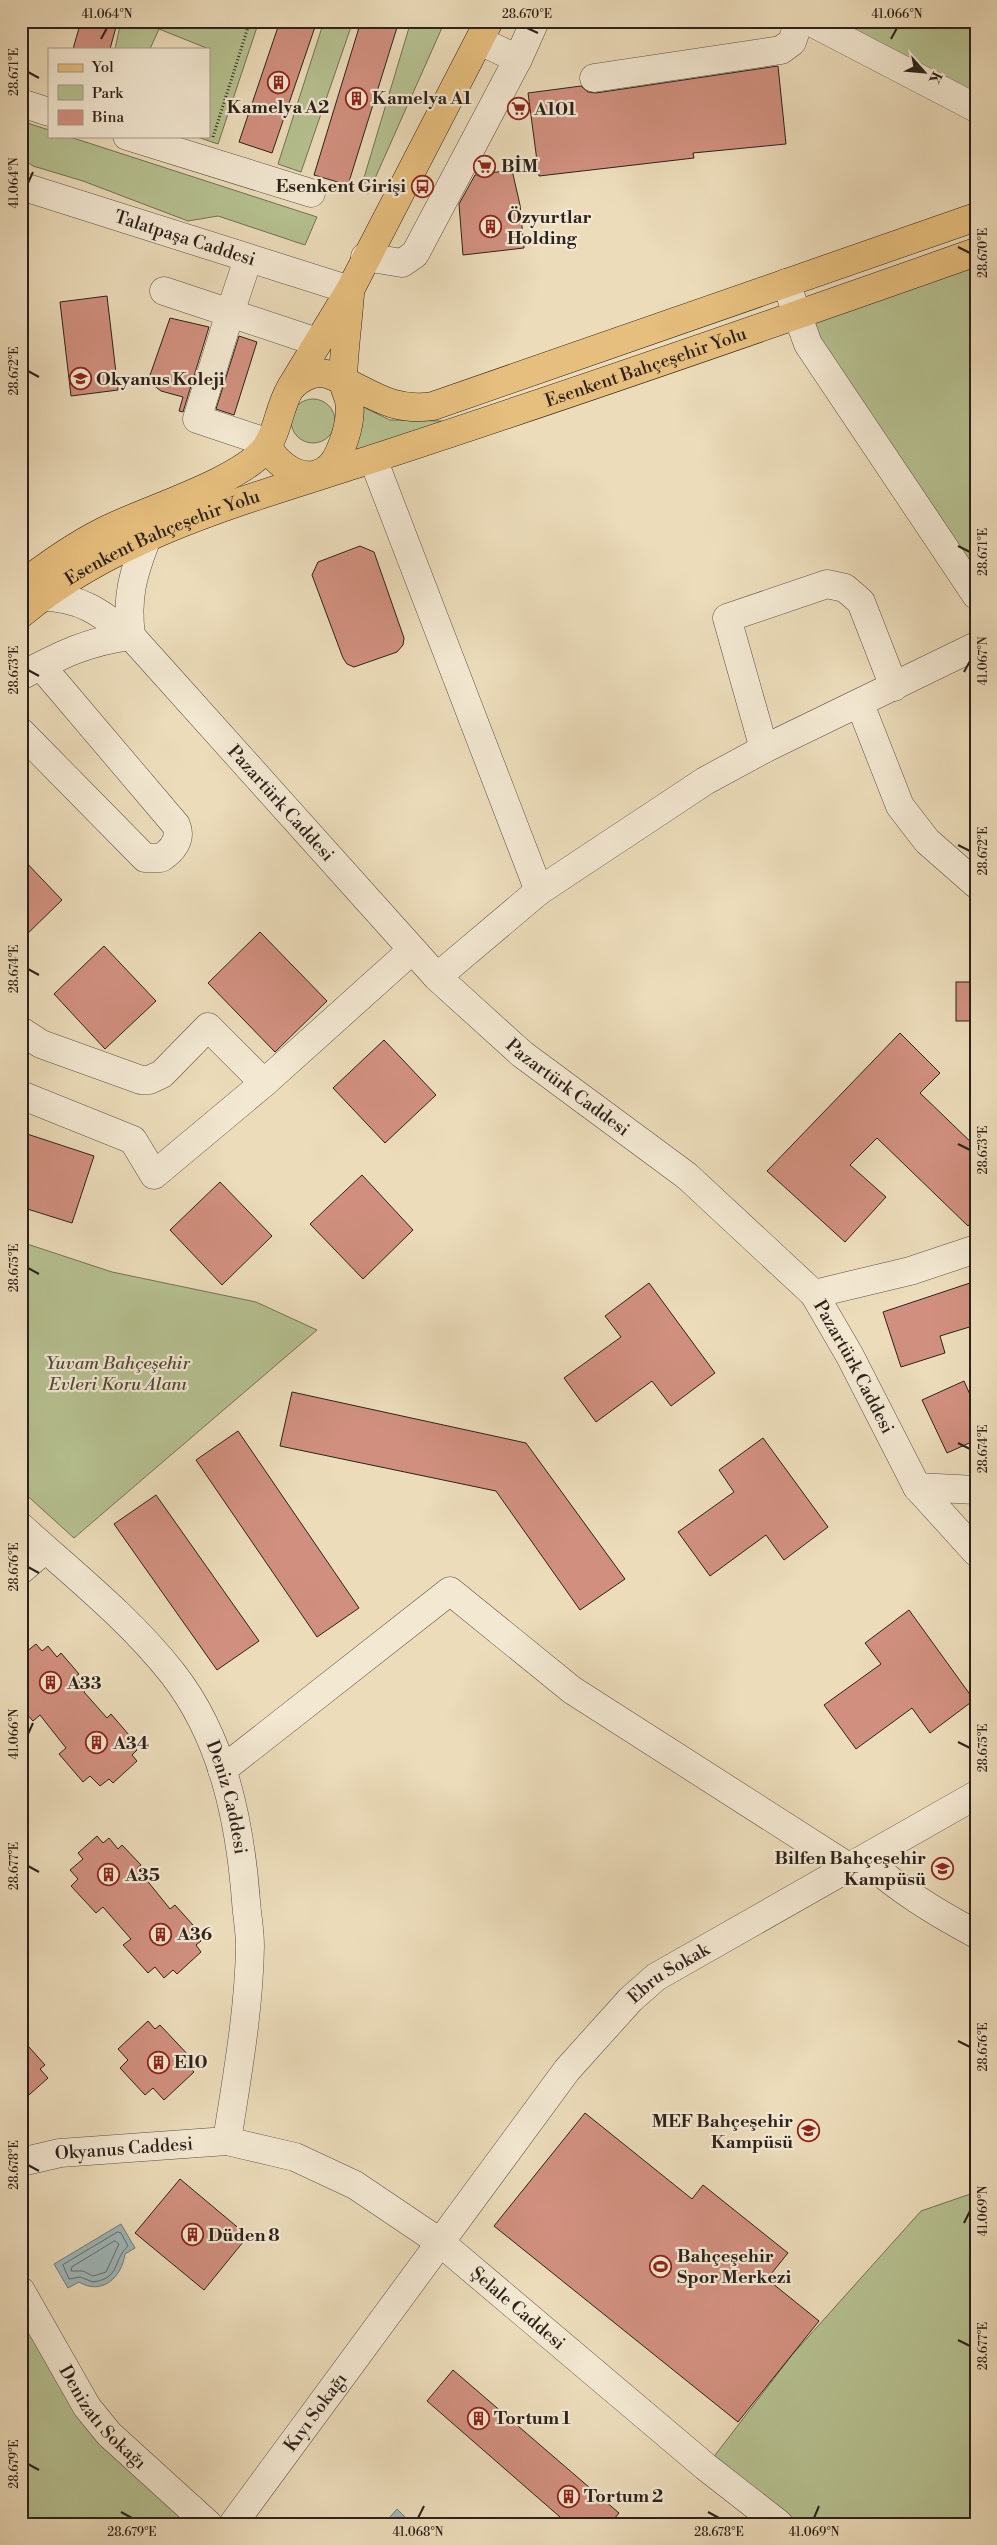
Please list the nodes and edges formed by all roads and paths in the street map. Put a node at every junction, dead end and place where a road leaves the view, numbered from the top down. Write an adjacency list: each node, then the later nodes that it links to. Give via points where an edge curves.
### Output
1 (250, 21): 12 (path)
2 (535, 21): 6 (street)
3 (799, 21): 7 (street, via 792,42 781,50)
4 (809, 21): 9 (street)
5 (485, 31): 6 (street); 17 (main road)
6 (518, 59): 17 (street, via 415,254 402,262)
7 (594, 78)
8 (21, 103): 10 (street)
9 (976, 108)
10 (48, 112)
11 (133, 138): 12 (street)
12 (205, 161): 14 (street)
13 (21, 186): 18 (street, Talatpaşa Caddesi)
14 (311, 193)
15 (976, 217): 19 (main road, Esenkent Bahçeşehir Yolu)
16 (976, 252): 23 (main road, Esenkent Bahçeşehir Yolu)
17 (365, 257): 20 (main road)
18 (248, 258): 20 (street, Talatpaşa Caddesi); 22 (street)
19 (786, 283): 23 (street); 25 (main road, Esenkent Bahçeşehir Yolu, via 433,406 397,406)
20 (350, 290): 24 (main road); 25 (main road)
21 (164, 291): 22 (street)
22 (230, 313): 24 (street); 27 (street, via 196,417 198,421)
23 (797, 316): 28 (main road, Esenkent Bahçeşehir Yolu); 32 (street, via 808,344)
24 (317, 342): 26 (main road)
25 (343, 381): 26 (main road, Esenkent Bahçeşehir Yolu, via 314,373 296,382); 29 (main road, Esenkent Bahçeşehir Yolu, via 350,411 344,440 331,465)
26 (287, 393): 27 (main road, Esenkent Bahçeşehir Yolu)
27 (269, 444): 29 (main road, Esenkent Bahçeşehir Yolu, via 275,458 286,468 302,476); 31 (main road, Esenkent Bahçeşehir Yolu, via 258,456 229,475 104,531 58,557)
28 (373, 459): 29 (main road, Esenkent Bahçeşehir Yolu); 42 (street)
29 (314, 476): 30 (main road, Esenkent Bahçeşehir Yolu)
30 (147, 538): 31 (main road, Esenkent Bahçeşehir Yolu); 34 (street, via 129,592)
31 (32, 591): 33 (main road, Esenkent Bahçeşehir Yolu); 34 (street, Pazartürk Caddesi, via 78,601)
32 (976, 596)
33 (21, 614)
34 (131, 636): 36 (street, via 76,647); 43 (street, Pazartürk Caddesi)
35 (976, 646): 37 (street)
36 (31, 671): 39 (street, via 176,825 176,844 161,858 145,858)
37 (894, 687): 38 (street); 40 (street, via 861,602 845,588 827,584 727,618)
38 (860, 704): 40 (street); 41 (street, via 900,806 926,841)
39 (21, 732)
40 (764, 748): 42 (street, via 705,781)
41 (976, 884)
42 (539, 891): 44 (street)
43 (412, 950): 44 (street, Pazartürk Caddesi); 46 (street)
44 (437, 977): 49 (street, Pazartürk Caddesi, via 522,1054 688,1176)
45 (21, 1031): 46 (street, via 41,1044 140,1080 149,1080 162,1074 208,1027)
46 (264, 1083): 47 (street, via 154,1175 134,1140)
47 (21, 1095)
48 (976, 1249): 49 (street, via 910,1271)
49 (814, 1294): 50 (street, Pazartürk Caddesi, via 850,1356)
50 (917, 1487): 51 (street); 54 (street, Pazartürk Caddesi)
51 (976, 1490)
52 (21, 1528): 53 (street, Deniz Caddesi)
53 (45, 1549): 55 (street); 56 (street, Deniz Caddesi, via 126,1622 173,1675 202,1718)
54 (976, 1552)
55 (21, 1570)
56 (222, 1770): 58 (street, via 450,1592 572,1690); 60 (street, Deniz Caddesi, via 243,1858 250,1945 244,2032)
57 (976, 1795): 58 (street, Ebru Sokak)
58 (858, 1863): 59 (street); 62 (street, Ebru Sokak, via 656,1978 630,2000 568,2070)
59 (976, 1934)
60 (227, 2141): 61 (street, Okyanus Caddesi, via 60,2153); 62 (street, Şelale Caddesi, via 295,2157 355,2184)
61 (21, 2162)
62 (441, 2243): 64 (street, Ebru Sokak); 65 (street, Şelale Caddesi)
63 (21, 2291): 66 (street, Denizatı Sokağı, via 88,2407 109,2434)
64 (397, 2302): 67 (street, Kıyı Sokağı)
65 (766, 2519)
66 (208, 2524)
67 (233, 2524)

